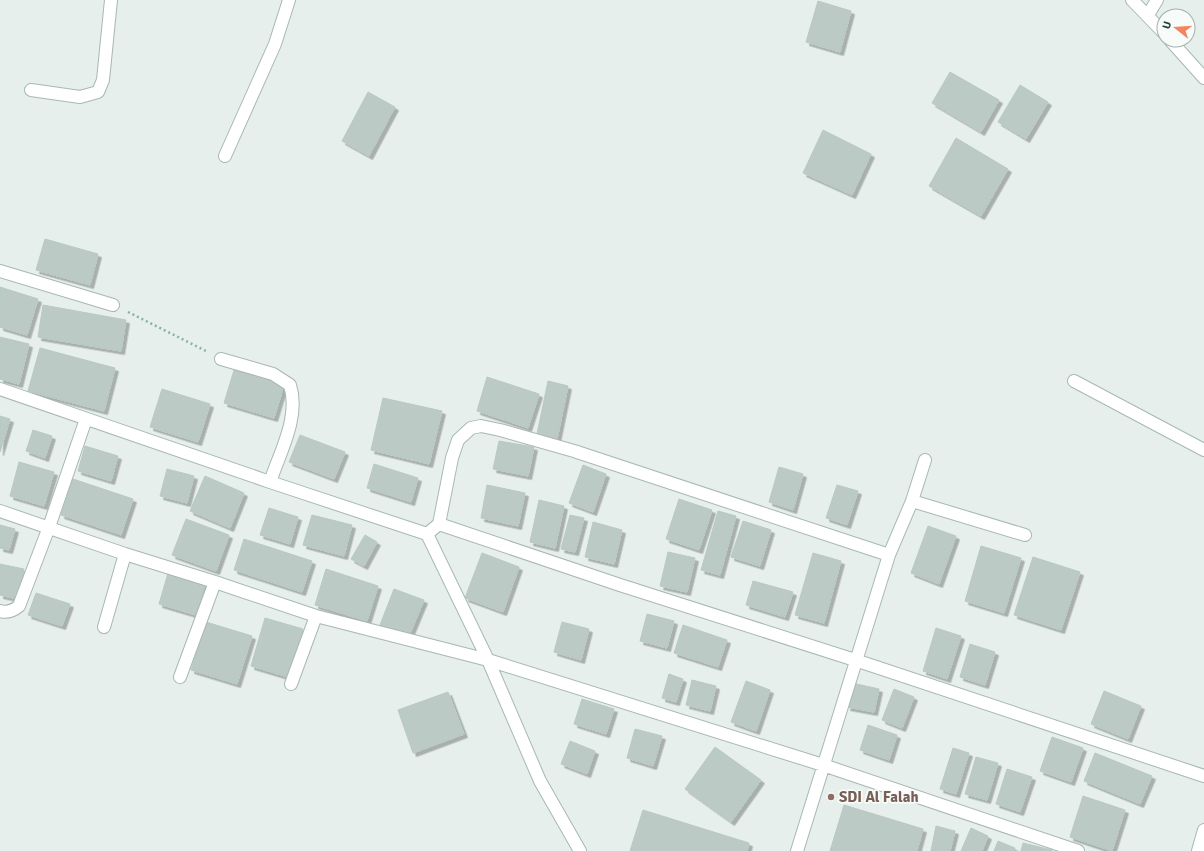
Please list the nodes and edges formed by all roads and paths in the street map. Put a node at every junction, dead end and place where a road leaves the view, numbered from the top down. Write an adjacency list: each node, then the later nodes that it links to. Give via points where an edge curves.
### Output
1 (111, 0): 9 (street, via 103,80 98,92 80,97)
2 (289, 0): 10 (street, via 275,44)
3 (1132, 0): 5 (street)
4 (1157, 0): 5 (street)
5 (1148, 15): 6 (street)
6 (1156, 24)
7 (1177, 48): 8 (street)
8 (1204, 78)
9 (31, 90)
10 (225, 156)
11 (0, 271): 12 (street)
12 (113, 305): 13 (path)
13 (221, 359): 19 (street, via 273,374 290,385 294,397 294,412)
14 (1074, 381): 17 (street)
15 (0, 389): 16 (street)
16 (86, 419): 19 (street); 23 (street)
17 (1204, 450)
18 (925, 460): 20 (street)
19 (270, 482): 24 (street)
20 (912, 501): 25 (street); 27 (street)
21 (0, 511): 23 (street)
22 (439, 524): 24 (street); 27 (street, via 458,440 470,428 481,426 574,451); 33 (street)
23 (49, 527): 26 (street); 29 (street, via 19,606 14,611)
24 (427, 534): 32 (street)
25 (1025, 535)
26 (125, 554): 28 (street); 31 (street)
27 (889, 556): 33 (street)
28 (215, 582): 30 (street); 34 (street)
29 (0, 611)
30 (316, 616): 32 (street); 35 (street)
31 (104, 627)
32 (488, 660): 36 (street); 39 (street, via 540,781)
33 (855, 660): 36 (street); 37 (street)
34 (180, 677)
35 (291, 684)
36 (824, 765): 40 (street); 41 (street)
37 (1204, 776)
38 (1204, 830): 42 (street)
39 (580, 851)
40 (797, 851)
41 (1078, 851)
42 (1198, 851)

